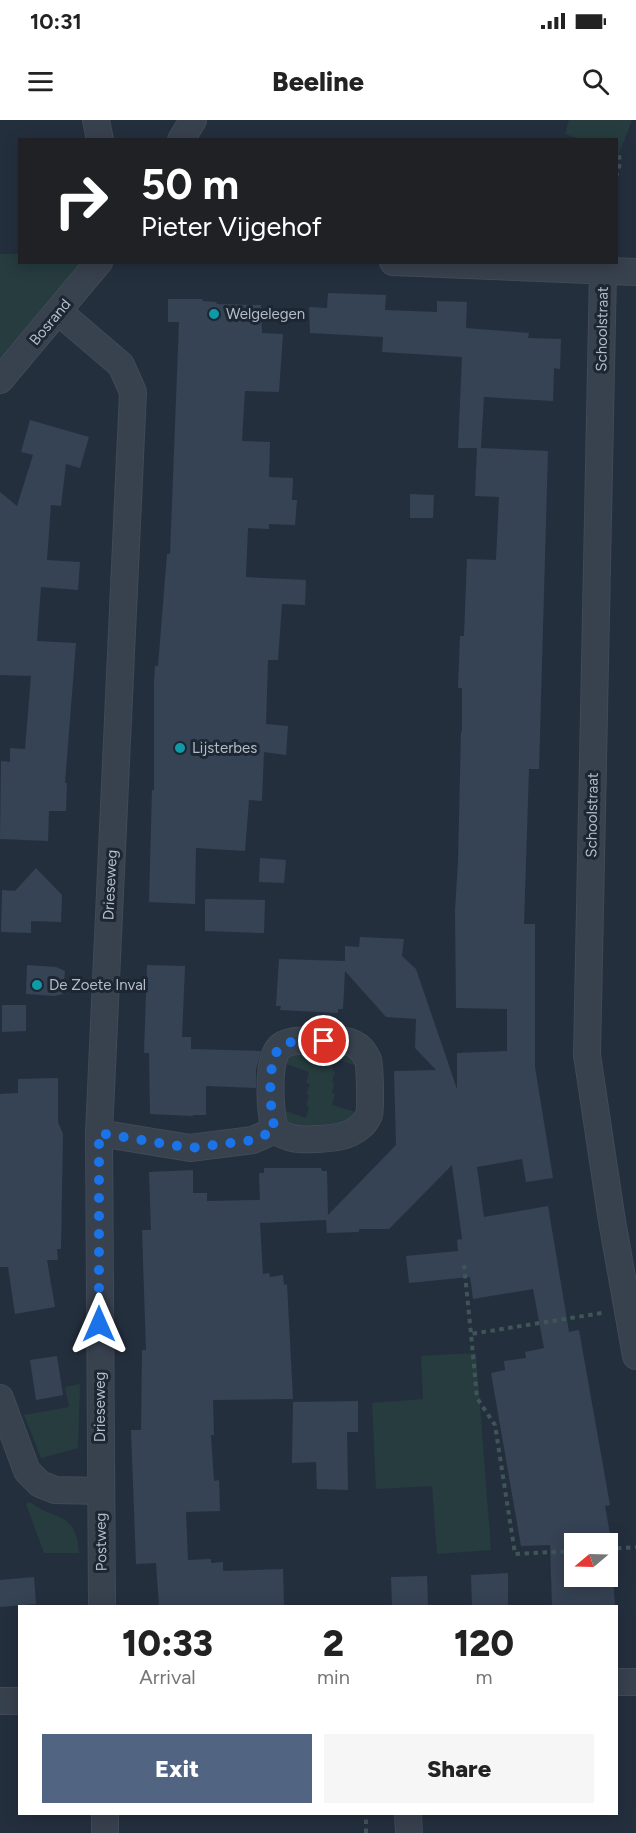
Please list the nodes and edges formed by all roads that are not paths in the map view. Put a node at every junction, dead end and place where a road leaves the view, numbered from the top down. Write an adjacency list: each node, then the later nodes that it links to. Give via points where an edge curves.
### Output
1 (96, 120): 3 (street)
2 (193, 120): 4 (street)
3 (100, 138)
4 (183, 138)
5 (97, 264): 9 (street, Bosrand)
6 (440, 264): 7 (street)
7 (603, 271): 8 (street); 13 (street, Schoolstraat, via 587,1055)
8 (636, 272)
9 (59, 312): 10 (street, Bosrand); 12 (street, Drieseweg, via 121,365 134,392)
10 (0, 380)
11 (275, 1130): 11 (street, via 292,1139 308,1140 350,1134 363,1125 370,1100 368,1062 363,1050 341,1040 281,1046 274,1053 272,1065 270,1107); 12 (street, via 254,1140 190,1148)
12 (99, 1133): 15 (street, Drieseweg)
13 (636, 1356)
14 (0, 1398): 15 (street, Postweg, via 27,1471 40,1484 55,1490)
15 (100, 1491): 16 (street, Postweg)
16 (102, 1605)
17 (618, 1682): 18 (street)
18 (636, 1682)
19 (0, 1701): 20 (street)
20 (18, 1701)
21 (105, 1815): 23 (street)
22 (408, 1815): 24 (street)
23 (105, 1833)
24 (409, 1833)

